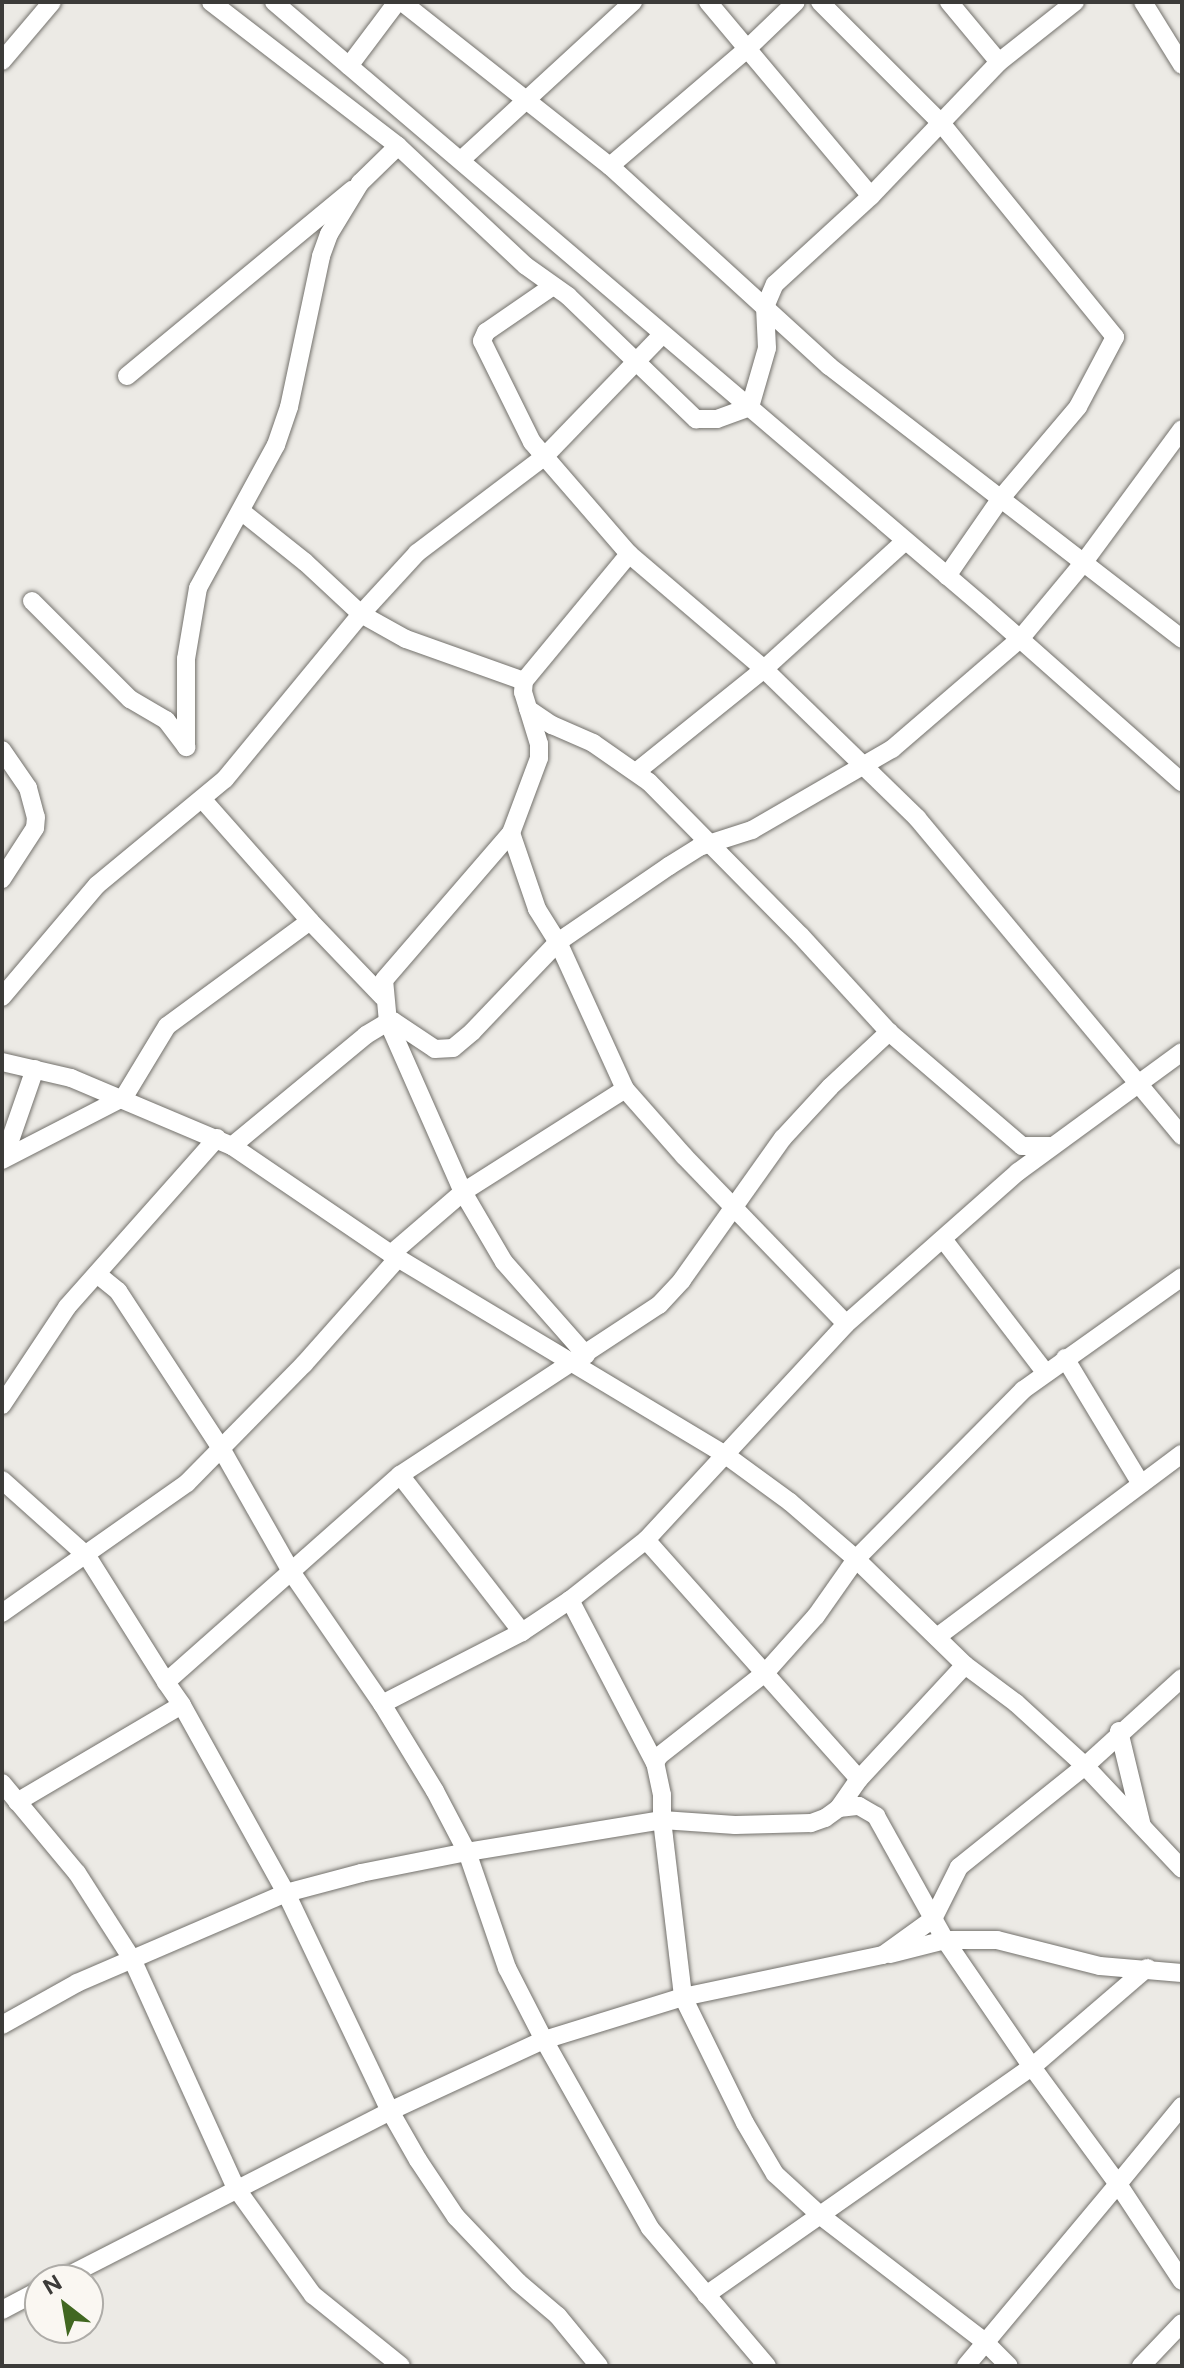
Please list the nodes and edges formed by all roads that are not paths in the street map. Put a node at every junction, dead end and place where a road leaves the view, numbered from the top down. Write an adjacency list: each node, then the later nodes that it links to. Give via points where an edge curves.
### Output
1 (52, 2): 13 (street)
2 (211, 2): 19 (street)
3 (274, 2): 16 (street)
4 (400, 2): 16 (street); 17 (street)
5 (633, 2): 17 (street)
6 (708, 2): 12 (street)
7 (796, 2): 12 (street)
8 (820, 2): 18 (street)
9 (949, 2): 14 (street)
10 (1075, 2): 14 (street)
11 (1143, 2): 15 (street)
12 (748, 48): 21 (street); 23 (street)
13 (2, 61)
14 (999, 62): 18 (street)
15 (1182, 65)
16 (349, 66): 20 (street)
17 (525, 99): 20 (street); 21 (street)
18 (941, 123): 23 (street); 32 (street, via 1115,337 1078,407)
19 (398, 146): 22 (street); 24 (street)
20 (461, 160): 26 (street)
21 (610, 166): 25 (street)
22 (360, 183): 28 (street); 33 (street, via 321,256 289,407 276,445)
23 (871, 196): 25 (street, via 787,270)
24 (553, 286): 27 (street); 31 (street, via 486,332 482,341)
25 (765, 307): 29 (street, via 767,348); 32 (street, via 829,366)
26 (662, 335): 27 (street); 29 (street)
27 (636, 363): 29 (street, via 696,419 717,419); 31 (street)
28 (127, 376)
29 (750, 407): 34 (street)
30 (1182, 429): 36 (street)
31 (544, 457): 35 (street); 39 (street, via 417,553)
32 (1001, 498): 36 (street); 37 (street)
33 (241, 511): 38 (street, via 210,562 191,614 186,747 166,720 130,699); 39 (street)
34 (904, 542): 37 (street); 42 (street)
35 (629, 554): 42 (street); 43 (street)
36 (1084, 562): 40 (street); 41 (street)
37 (947, 576): 40 (street)
38 (32, 601)
39 (361, 614): 43 (street, via 406,639); 49 (street)
40 (1020, 639): 46 (street, via 943,708); 48 (street)
41 (1182, 639)
42 (764, 669): 46 (street); 47 (street)
43 (524, 681): 44 (street)
44 (528, 709): 47 (street); 50 (street, via 539,758)
45 (2, 750): 52 (street, via 28,788 36,817 35,828)
46 (864, 768): 51 (street, via 752,830); 62 (street, via 935,837)
47 (636, 772): 51 (street)
48 (1182, 782)
49 (203, 800): 53 (street); 55 (street, via 97,885)
50 (511, 833): 54 (street, via 537,909); 56 (street, via 389,970)
51 (711, 843): 54 (street, via 685,855); 58 (street)
52 (4, 873)
53 (310, 921): 56 (street); 64 (street, via 167,1026)
54 (558, 942): 57 (street, via 453,1048 435,1049); 63 (street)
55 (2, 997)
56 (383, 997): 57 (street)
57 (388, 1022): 66 (street); 69 (street)
58 (889, 1032): 67 (street, via 1022,1146); 70 (street, via 783,1138)
59 (1182, 1052): 62 (street)
60 (2, 1062): 61 (street)
61 (35, 1069): 64 (street); 68 (street)
62 (1139, 1082): 65 (street); 67 (street)
63 (625, 1089): 69 (street); 70 (street)
64 (124, 1097): 66 (street); 68 (street)
65 (1182, 1136)
66 (224, 1142): 72 (street); 73 (street)
67 (1052, 1146): 71 (street)
68 (4, 1157)
69 (463, 1192): 72 (street); 77 (street, via 504,1262)
70 (734, 1208): 75 (street); 77 (street, via 659,1305)
71 (943, 1239): 75 (street); 78 (street)
72 (395, 1256): 77 (street); 80 (street)
73 (97, 1274): 79 (street, via 67,1307); 80 (street, via 118,1291)
74 (1182, 1277): 76 (street)
75 (846, 1324): 82 (street)
76 (1065, 1358): 78 (street); 85 (street)
77 (579, 1359): 82 (street); 83 (street)
78 (1045, 1372): 88 (street)
79 (2, 1405)
80 (222, 1450): 87 (street, via 187,1483); 89 (street)
81 (1182, 1454): 85 (street)
82 (727, 1456): 86 (street); 88 (street)
83 (400, 1475): 89 (street); 92 (street)
84 (2, 1480): 87 (street)
85 (1141, 1484): 93 (street)
86 (646, 1540): 90 (street); 95 (street)
87 (87, 1556): 91 (street); 97 (street)
88 (856, 1559): 93 (street); 95 (street, via 816,1616)
89 (292, 1573): 97 (street); 98 (street)
90 (570, 1600): 92 (street); 101 (street)
91 (2, 1613)
92 (522, 1632): 98 (street)
93 (937, 1637): 94 (street)
94 (965, 1665): 102 (street); 103 (street)
95 (765, 1673): 101 (street); 103 (street)
96 (1182, 1678): 100 (street)
97 (166, 1682): 99 (street)
98 (382, 1704): 108 (street)
99 (182, 1705): 104 (street); 110 (street)
100 (1119, 1731): 102 (street); 107 (street)
101 (655, 1763): 106 (street)
102 (1085, 1766): 107 (street); 111 (street, via 959,1867)
103 (859, 1779): 105 (street)
104 (8, 1795): 114 (street, via 77,1873)
105 (839, 1808): 106 (street, via 811,1823); 111 (street, via 859,1806 876,1816)
106 (662, 1820): 108 (street); 117 (street)
107 (1142, 1827): 109 (street)
108 (467, 1852): 110 (street); 119 (street, via 507,1968)
109 (1182, 1869)
110 (286, 1893): 114 (street); 122 (street)
111 (933, 1919): 112 (street); 113 (street)
112 (945, 1940): 113 (street); 115 (street, via 997,1940 1100,1966); 120 (street)
113 (883, 1955): 117 (street)
114 (132, 1959): 118 (street); 124 (street)
115 (1147, 1968): 116 (street); 120 (street)
116 (1182, 1973)
117 (683, 1997): 119 (street); 125 (street, via 775,2174)
118 (2, 2025)
119 (544, 2040): 122 (street); 128 (street, via 650,2228)
120 (1032, 2067): 123 (street); 125 (street)
121 (1182, 2106): 123 (street)
122 (390, 2111): 124 (street); 134 (street, via 456,2217 558,2316)
123 (1118, 2184): 127 (street); 132 (street)
124 (236, 2188): 126 (street); 133 (street, via 313,2295)
125 (821, 2216): 128 (street); 132 (street)
126 (91, 2264)
127 (1182, 2281)
128 (706, 2295): 135 (street)
129 (24, 2298): 130 (street)
130 (2, 2310)
131 (1182, 2323): 138 (street)
132 (984, 2341): 136 (street); 137 (street)
133 (401, 2366)
134 (599, 2366)
135 (767, 2366)
136 (966, 2366)
137 (1009, 2366)
138 (1141, 2366)

